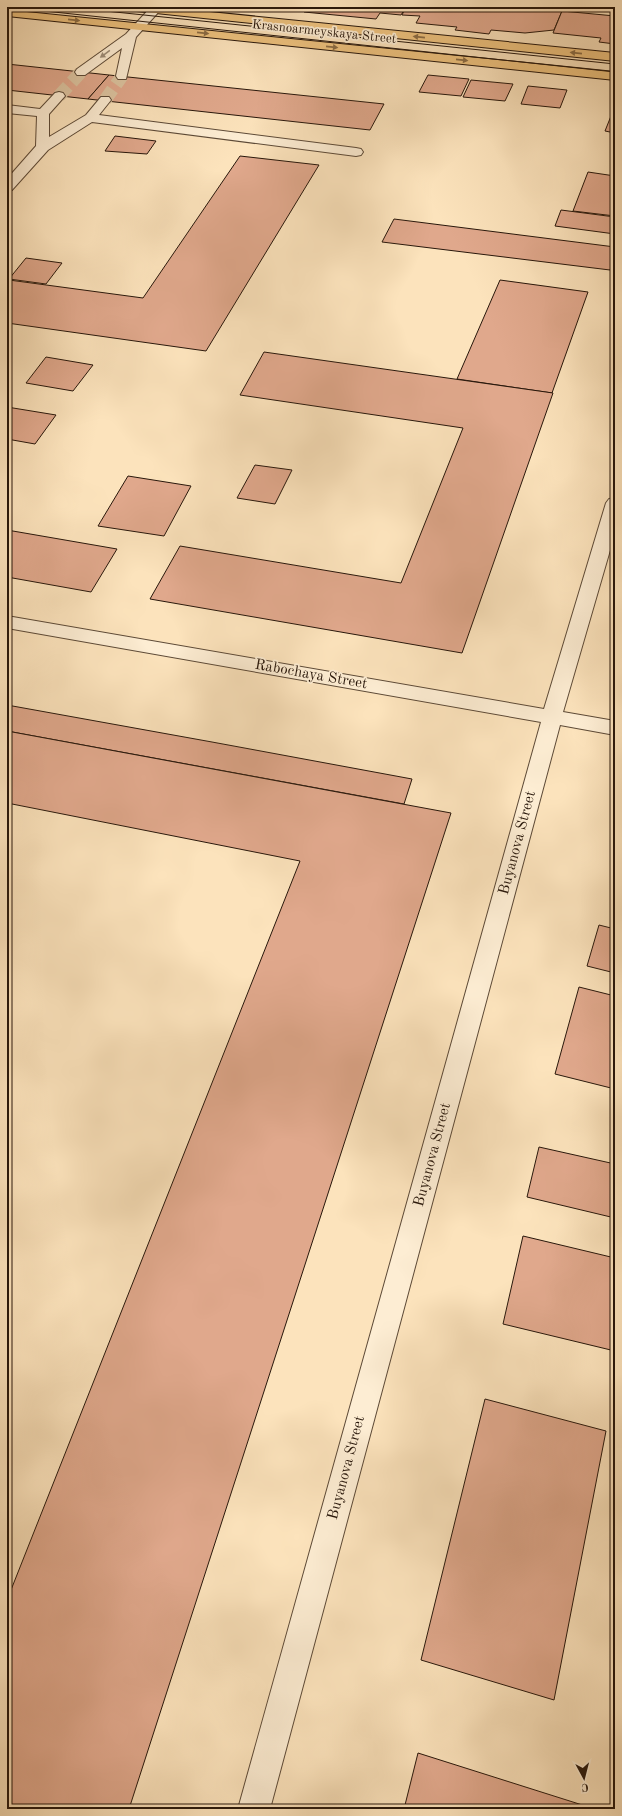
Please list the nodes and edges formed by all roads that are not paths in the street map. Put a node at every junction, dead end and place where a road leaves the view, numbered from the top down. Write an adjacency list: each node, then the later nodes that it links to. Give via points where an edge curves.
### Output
1 (127, 7): 2 (main road, Krasnoarmeyskaya Street)
2 (156, 8): 4 (street); 6 (main road, Krasnoarmeyskaya Street, one-way to 2)
3 (7, 13): 4 (main road, Krasnoarmeyskaya Street, one-way to 4)
4 (140, 27): 5 (street); 9 (main road, Krasnoarmeyskaya Street, one-way to 9)
5 (130, 36): 7 (street, one-way to 7); 8 (street)
6 (615, 58)
7 (81, 72)
8 (122, 76)
9 (615, 76)
10 (60, 96): 13 (street)
11 (105, 100): 14 (street)
12 (7, 109): 13 (street)
13 (43, 114): 15 (street)
14 (90, 118): 15 (street); 16 (street)
15 (44, 147): 17 (street)
16 (356, 152)
17 (7, 187)
18 (615, 503): 20 (street, Buyanova Street)
19 (7, 622): 20 (street, Rabochaya Street)
20 (552, 717): 21 (street, Rabochaya Street); 22 (street, Buyanova Street)
21 (615, 728)
22 (254, 1809)

